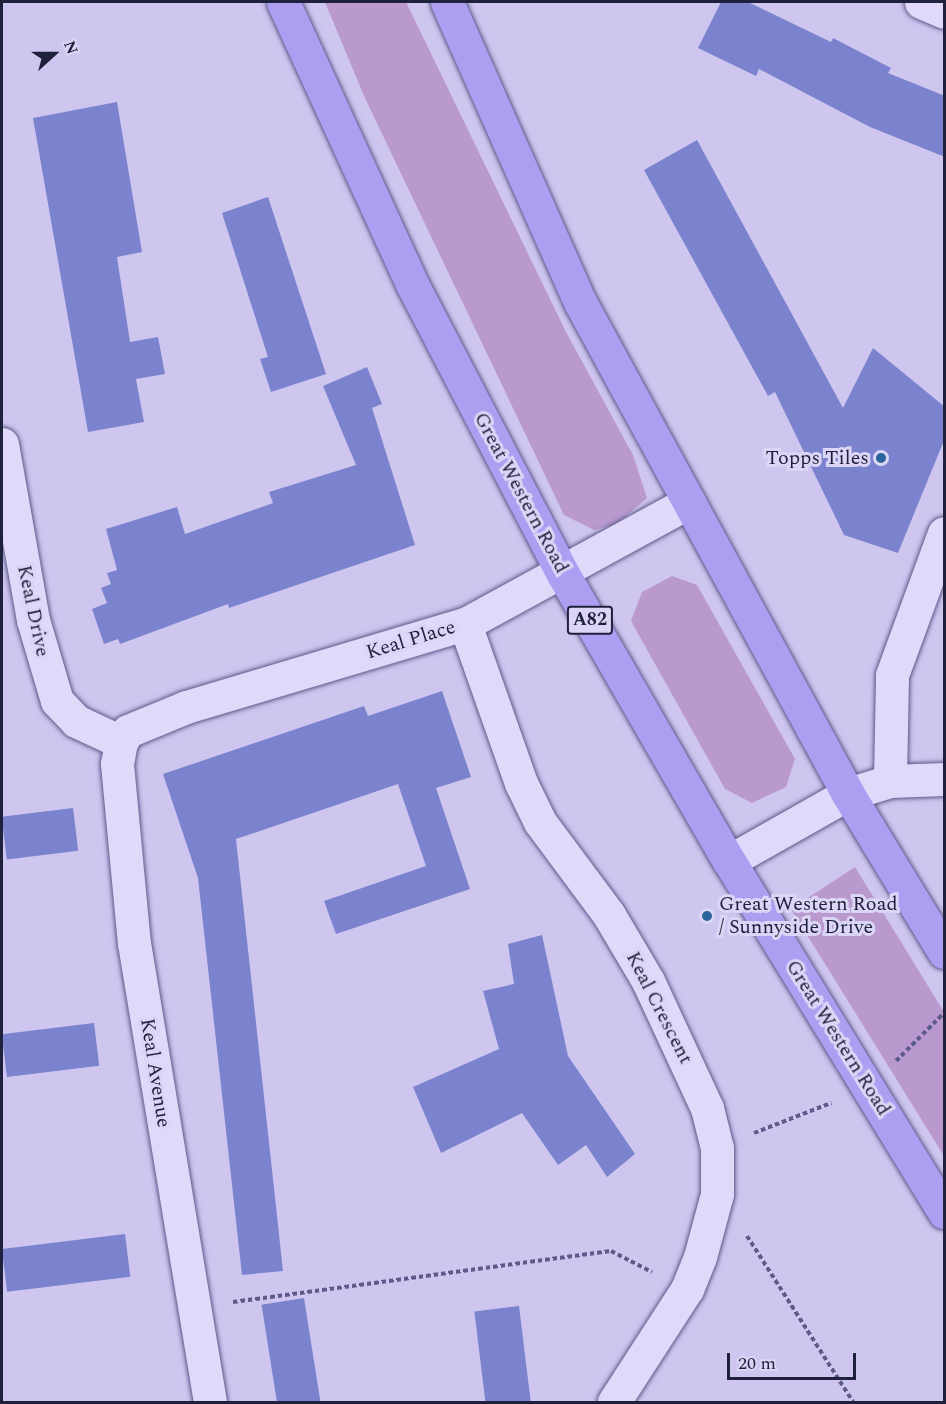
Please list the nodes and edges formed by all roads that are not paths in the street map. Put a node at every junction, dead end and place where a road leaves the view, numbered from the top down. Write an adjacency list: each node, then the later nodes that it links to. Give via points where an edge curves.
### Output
1 (283, 2): 8 (main road, Great Western Road / A82, via 412,284)
2 (447, 2): 6 (main road, via 580,302)
3 (921, 2): 4 (street)
4 (945, 12)
5 (2, 444): 10 (street, Keal Drive, via 33,621 57,702 75,721)
6 (689, 502): 8 (street, Keal Place); 13 (main road)
7 (945, 533): 12 (street, via 892,675)
8 (563, 574): 9 (street, Keal Place); 14 (main road, Great Western Road / A82)
9 (465, 624): 10 (street, Keal Place, via 186,707 128,731); 18 (street, Keal Crescent, via 521,783 540,822 609,915 648,981 707,1108 717,1148 717,1194 687,1289)
10 (121, 742): 17 (street, Keal Avenue, via 117,764 134,944)
11 (945, 778): 12 (street)
12 (890, 781): 13 (street)
13 (848, 794): 14 (street); 15 (main road)
14 (729, 861): 16 (main road, Great Western Road / A82)
15 (945, 952)
16 (945, 1212)
17 (210, 1402)
18 (614, 1402)

